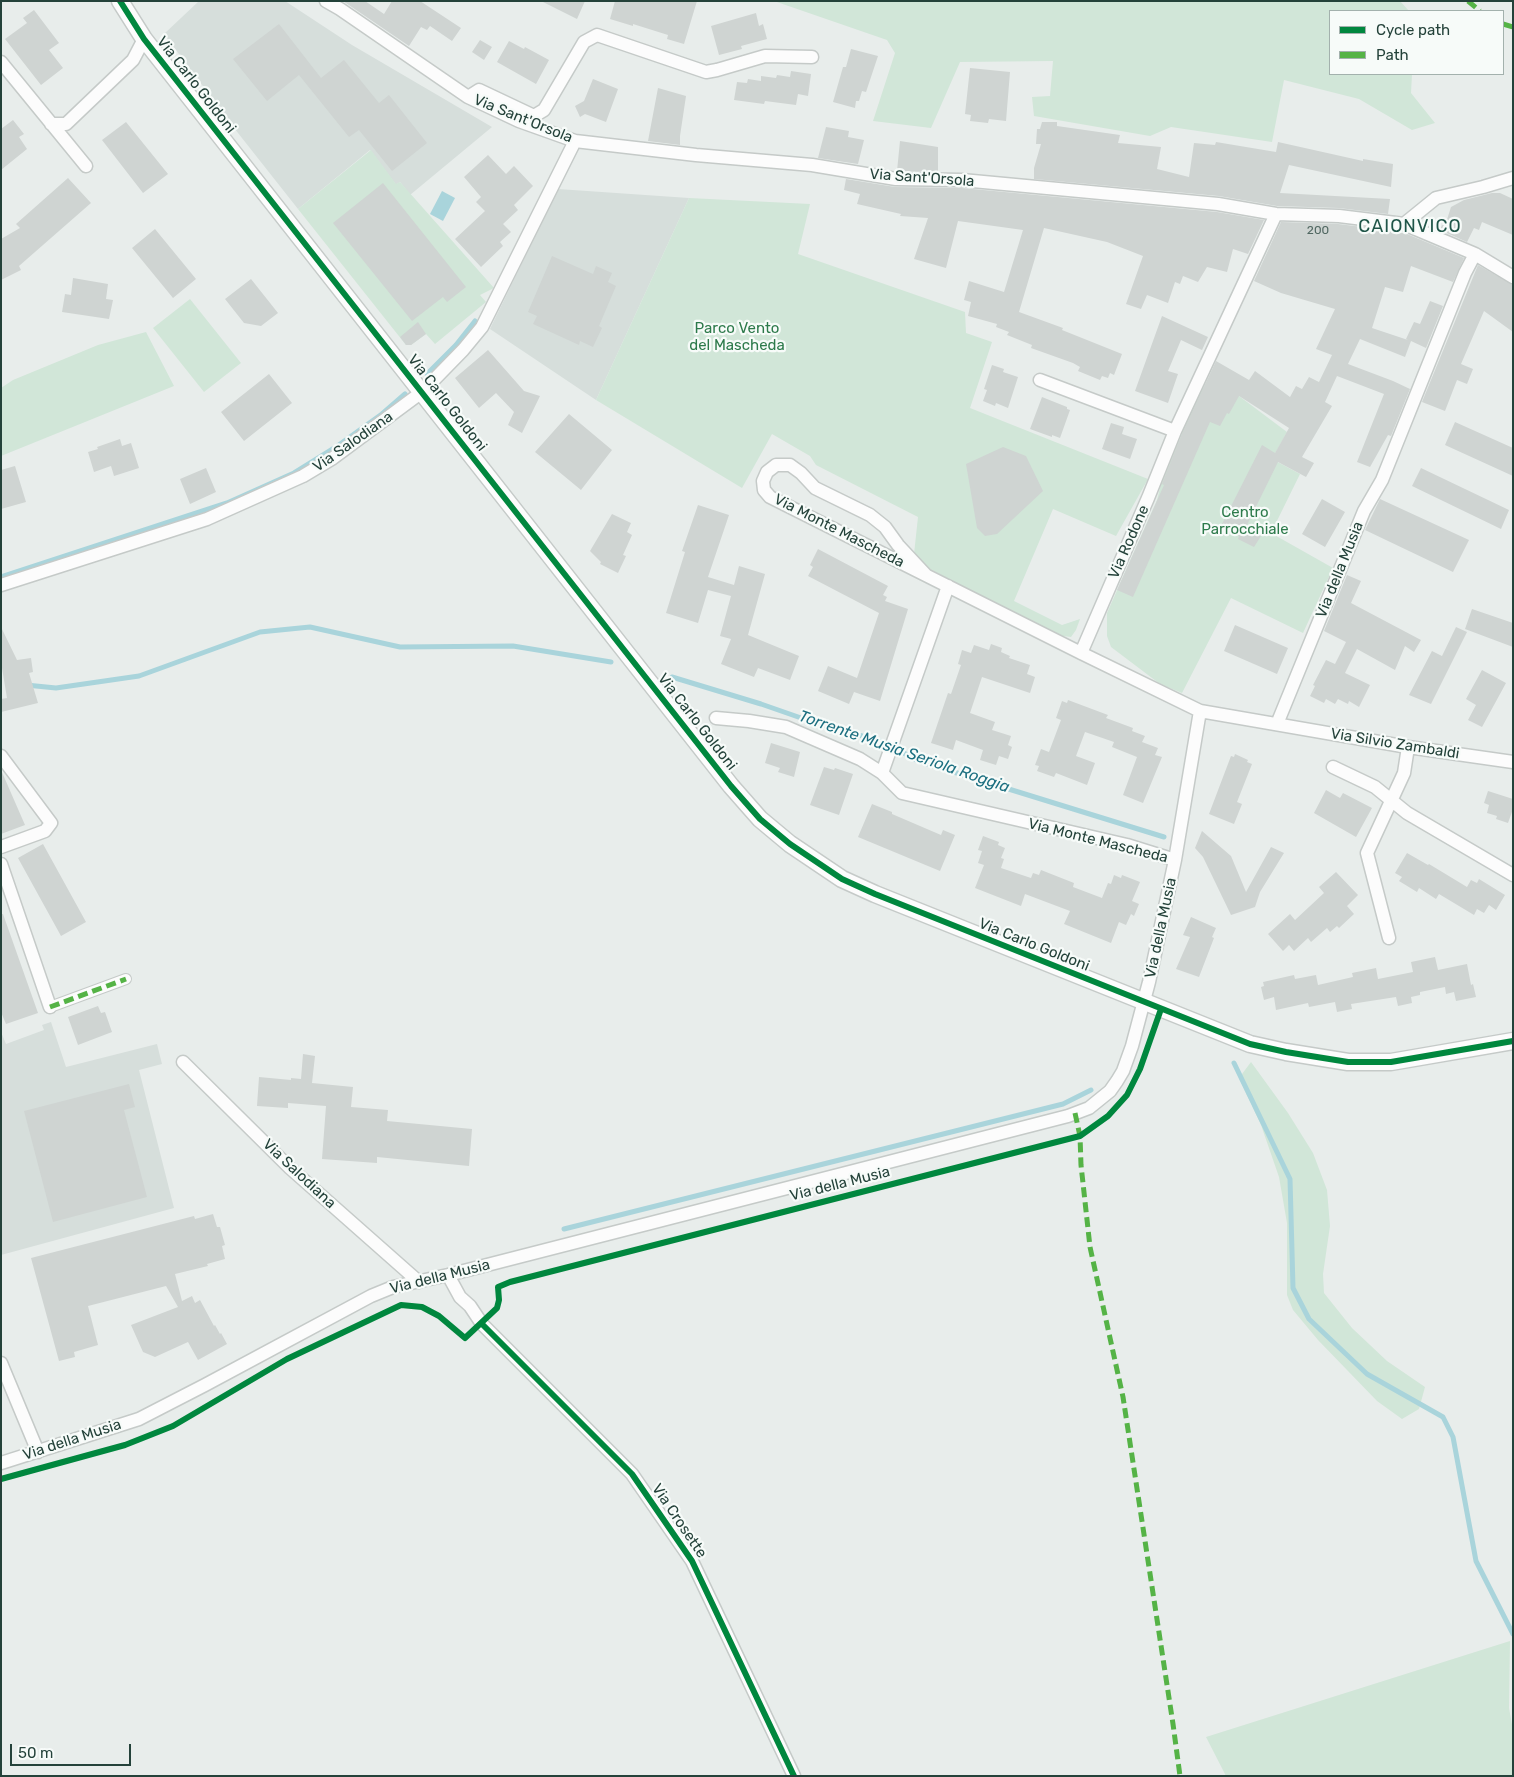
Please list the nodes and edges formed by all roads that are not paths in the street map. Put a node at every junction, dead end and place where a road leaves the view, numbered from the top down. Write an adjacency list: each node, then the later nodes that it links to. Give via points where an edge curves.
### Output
1 (120, 1): 3 (street, Via Carlo Goldoni)
2 (326, 1): 6 (street, Via Sant'Orsola)
3 (144, 39): 7 (street, via 133,60 66,124); 16 (street, Via Carlo Goldoni)
4 (812, 57): 6 (street, via 765,56 706,72 597,35 584,42 544,110 534,116 479,90)
5 (1, 62): 7 (street)
6 (468, 97): 8 (street, Via Sant'Orsola, via 519,121)
7 (51, 124): 9 (street)
8 (575, 141): 11 (street, Via Sant'Orsola, via 812,165 896,180 972,181 1218,204); 16 (street, Via Salodiana, via 482,327)
9 (86, 166)
10 (1513, 178): 12 (street, via 1436,198)
11 (1276, 214): 12 (street, Via Sant'Orsola, via 1339,216); 17 (street, Via Rodone)
12 (1404, 224): 13 (street, Via Sant'Orsola)
13 (1475, 254): 14 (street, Via Sant'Orsola); 24 (street, Via della Musia, via 1382,480 1364,511)
14 (1513, 277)
15 (1040, 380): 17 (street)
16 (422, 392): 19 (street, Via Salodiana, via 333,458 294,480 207,519); 37 (street, Via Carlo Goldoni, via 760,819 842,879)
17 (1175, 431): 21 (street, Via Rodone)
18 (926, 575): 18 (street, Via Monte Mascheda, via 885,527 870,515 815,488 790,465 776,465 767,472 764,490 770,497); 20 (street, Via Monte Mascheda)
19 (1, 585)
20 (948, 586): 21 (street, Via Monte Mascheda); 29 (street)
21 (1081, 653): 22 (street, Via Monte Mascheda)
22 (1200, 711): 24 (street); 32 (street, Via della Musia)
23 (716, 718): 29 (street, Via Monte Mascheda, via 786,727 860,759)
24 (1277, 724): 25 (street, Via Silvio Zambaldi)
25 (1408, 747): 27 (street, Via Silvio Zambaldi); 30 (street, via 1404,773)
26 (1, 756): 31 (street, via 50,823 45,831)
27 (1513, 762)
28 (1333, 766): 30 (street, via 1375,787)
29 (882, 773): 32 (street, Via Monte Mascheda, via 902,793 1127,845)
30 (1392, 800): 34 (street, via 1407,813); 35 (street, via 1367,853)
31 (1, 847)
32 (1175, 860): 37 (street, Via della Musia)
33 (1, 864): 38 (street)
34 (1513, 875)
35 (1390, 938)
36 (126, 979): 38 (street)
37 (1144, 1002): 39 (street, Via Carlo Goldoni, via 1250,1044 1348,1062 1391,1062); 41 (street, Via della Musia, via 1123,1071 1110,1091 1089,1108)
38 (50, 1007)
39 (1513, 1040)
40 (183, 1062): 42 (street, Via Salodiana, via 290,1168)
41 (448, 1275): 42 (street, Via della Musia); 46 (street, Via Crosette, via 460,1297 482,1324 632,1474 692,1561)
42 (419, 1282): 44 (street, Via della Musia, via 371,1296 139,1419)
43 (1, 1363): 44 (street)
44 (38, 1452): 45 (street, Via della Musia)
45 (1, 1463)
46 (794, 1776)

